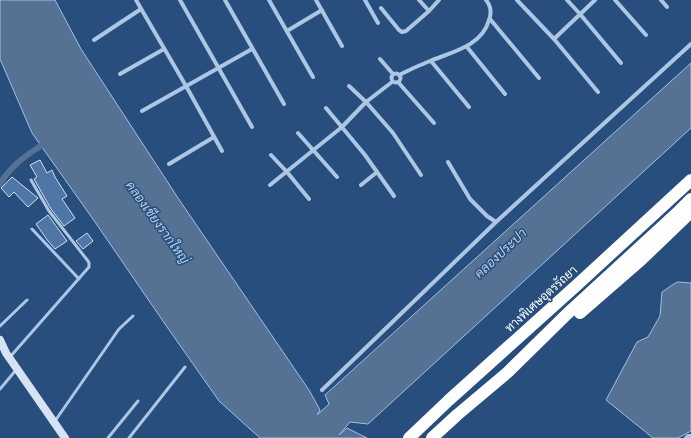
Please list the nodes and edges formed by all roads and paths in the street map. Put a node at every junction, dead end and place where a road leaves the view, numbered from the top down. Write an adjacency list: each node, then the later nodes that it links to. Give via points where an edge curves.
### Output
1 (136, 0): 17 (street)
2 (180, 0): 35 (street)
3 (225, 0): 31 (street)
4 (269, 0): 23 (street)
5 (316, 0): 18 (street)
6 (365, 0): 22 (street)
7 (419, 0): 19 (street)
8 (439, 0): 19 (street)
9 (486, 0): 21 (street, via 490,5)
10 (517, 0): 25 (street)
11 (567, 0): 20 (street)
12 (594, 0): 20 (street)
13 (615, 0): 24 (street)
14 (661, 0): 15 (street)
15 (667, 7)
16 (381, 8): 19 (street, via 402,32)
17 (141, 9): 26 (street); 30 (street)
18 (322, 10): 23 (street); 28 (street)
19 (429, 11)
20 (580, 14): 25 (street); 34 (street)
21 (490, 19): 29 (street, via 478,39); 40 (street)
22 (378, 23)
23 (287, 31): 39 (street)
24 (646, 35)
25 (554, 39): 45 (street)
26 (94, 40)
27 (691, 44): 74 (street)
28 (342, 46)
29 (467, 47): 33 (street); 46 (street)
30 (164, 49): 36 (street); 43 (street)
31 (252, 49): 35 (street); 48 (street)
32 (380, 59): 37 (street)
33 (431, 61): 38 (street); 49 (street)
34 (621, 62)
35 (218, 68): 43 (street); 53 (street)
36 (120, 74)
37 (393, 74): 38 (street); 41 (street)
38 (399, 75): 42 (street)
39 (313, 77)
40 (539, 78)
41 (392, 82): 42 (street); 47 (street)
42 (398, 82): 52 (street)
43 (186, 86): 51 (street); 56 (street)
44 (349, 86): 47 (street)
45 (598, 92)
46 (505, 94)
47 (366, 102): 54 (street); 64 (street, via 393,133)
48 (284, 104)
49 (469, 107)
50 (326, 108): 54 (street)
51 (142, 111)
52 (434, 123)
53 (252, 127)
54 (342, 127): 57 (street); 63 (street)
55 (298, 133): 57 (street)
56 (214, 138): 58 (street); 61 (street)
57 (313, 150): 62 (street); 65 (street)
58 (222, 151)
59 (271, 155): 62 (street)
60 (448, 162): 74 (street, via 470,199)
61 (169, 164)
62 (287, 172): 69 (street); 71 (street)
63 (377, 172): 68 (street); 70 (street)
64 (421, 175)
65 (337, 177)
66 (31, 180): 76 (lane, via 49,211 89,263 89,267)
67 (691, 180): 93 (highway, ทางพิเศษอุดรรัถยา)
68 (361, 184)
69 (270, 185)
70 (394, 196)
71 (309, 198)
72 (691, 199): 84 (highway)
73 (691, 212): 84 (highway, via 573,320)
74 (496, 222): 86 (street)
75 (32, 229): 76 (lane)
76 (78, 279): 81 (lane)
77 (27, 300): 79 (lane)
78 (133, 316): 88 (lane, via 119,329)
79 (0, 326)
80 (0, 340): 81 (street)
81 (9, 358): 83 (street)
82 (185, 367): 92 (lane)
83 (17, 369): 85 (lane); 88 (street)
84 (508, 372): 94 (highway)
85 (0, 389)
86 (322, 390)
87 (138, 401): 91 (lane)
88 (54, 422): 90 (street)
89 (691, 436): 95 (street)
90 (65, 438)
91 (108, 438)
92 (129, 438)
93 (409, 438)
94 (432, 438)
95 (686, 438)

